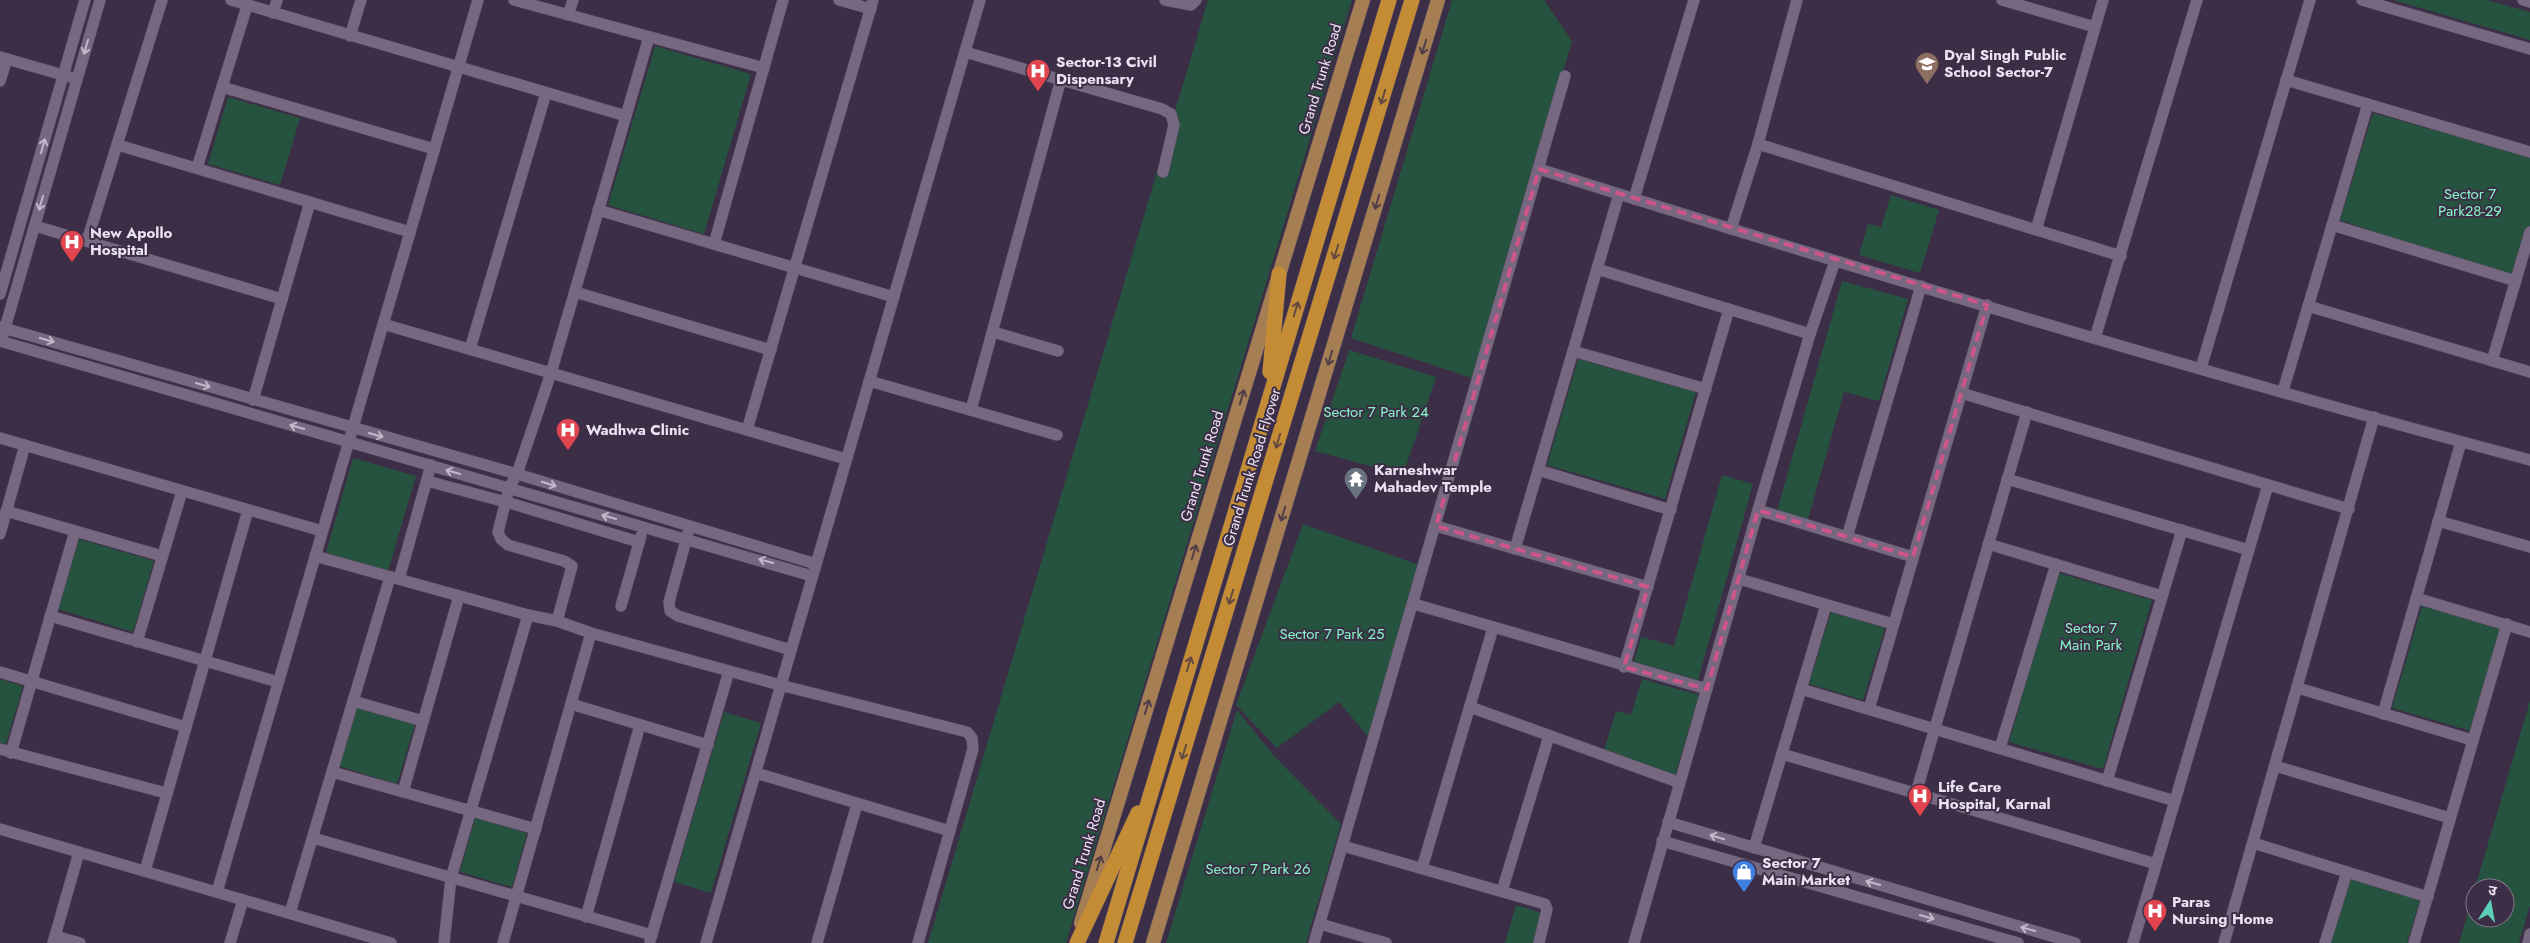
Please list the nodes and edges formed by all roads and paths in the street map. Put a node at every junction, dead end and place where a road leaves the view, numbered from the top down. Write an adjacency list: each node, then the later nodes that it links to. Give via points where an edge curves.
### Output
1 (85, 0): 40 (street)
2 (100, 0): 42 (street, one-way to 42)
3 (162, 0): 51 (street)
4 (231, 0): 29 (street)
5 (277, 0): 30 (street)
6 (361, 0): 33 (street)
7 (478, 0): 38 (street)
8 (514, 0): 31 (street)
9 (573, 0): 31 (street)
10 (784, 0): 39 (street)
11 (839, 0): 28 (street)
12 (980, 0): 36 (street)
13 (1165, 0): 14 (street, via 1191,6)
14 (1196, 0)
15 (1363, 0): 73 (main road, Grand Trunk Road)
16 (1389, 0): 102 (highway, Grand Trunk Road Flyover, one-way to 16)
17 (1412, 0): 229 (highway, Grand Trunk Road Flyover, one-way to 229)
18 (1438, 0): 250 (main road, one-way to 250)
19 (1694, 0): 58 (street)
20 (1797, 0): 50 (street)
21 (2002, 0): 32 (street)
22 (2103, 0): 32 (street)
23 (2197, 0): 69 (street)
24 (2310, 0): 44 (street)
25 (2362, 0): 35 (street)
26 (2522, 0): 27 (street)
27 (2530, 2)
28 (872, 4): 71 (street)
29 (247, 6): 30 (street); 46 (street)
30 (273, 14): 33 (street)
31 (568, 15): 34 (street)
32 (2095, 27): 64 (street)
33 (350, 36): 38 (street)
34 (649, 37): 39 (street); 49 (street)
35 (2530, 49)
36 (965, 52): 43 (street); 78 (street)
37 (3, 58): 40 (street); 45 (street)
38 (458, 67): 47 (street); 52 (street)
39 (764, 68): 68 (street)
40 (63, 76): 42 (street); 77 (street, one-way to 40)
41 (1565, 76): 55 (street)
42 (77, 79): 62 (street, one-way to 62)
43 (1062, 80): 56 (street, via 1171,114 1174,124); 85 (street)
44 (2286, 80): 48 (street); 94 (street)
45 (0, 81)
46 (222, 87): 52 (street); 54 (street)
47 (546, 93): 49 (street); 89 (street)
48 (2368, 104): 53 (street); 61 (street)
49 (626, 116): 60 (street)
50 (1758, 144): 63 (street); 64 (street)
51 (118, 145): 54 (street); 67 (street)
52 (434, 149): 65 (street)
53 (2530, 152)
54 (197, 168): 59 (street)
55 (1538, 169): 57 (street); 131 (street)
56 (1163, 172)
57 (1619, 194): 58 (street); 72 (street)
58 (1634, 199): 63 (street)
59 (310, 202): 65 (street); 79 (street)
60 (598, 210): 68 (street); 76 (street)
61 (2332, 225): 74 (street); 81 (street)
62 (35, 226): 67 (street); 83 (street)
63 (1731, 229): 70 (street)
64 (2036, 230): 69 (street)
65 (410, 232): 84 (street)
66 (2530, 232): 74 (street)
67 (87, 241): 79 (street)
68 (714, 244): 71 (street)
69 (2120, 256): 87 (street)
70 (1835, 261): 75 (street); 86 (street)
71 (795, 268): 78 (street); 90 (street)
72 (1597, 269): 82 (street); 92 (street)
73 (1279, 274): 102 (highway); 246 (main road, Grand Trunk Road, one-way to 73)
74 (2516, 281): 93 (street)
75 (1921, 286): 80 (street); 137 (street)
76 (575, 292): 90 (street); 96 (street)
77 (0, 294)
78 (894, 297): 97 (street)
79 (282, 299): 101 (street)
80 (1987, 305): 87 (street); 100 (street)
81 (2308, 306): 93 (street); 99 (street)
82 (1729, 309): 86 (street); 98 (street)
83 (3, 323): 88 (street); 101 (street, one-way to 101)
84 (383, 324): 89 (street); 106 (street)
85 (993, 332): 91 (street); 103 (street)
86 (1810, 334): 127 (street)
87 (2095, 338): 94 (street)
88 (0, 342): 110 (street, one-way to 88)
89 (470, 349): 96 (street)
90 (771, 350): 107 (street)
91 (1058, 351)
92 (1573, 351): 98 (street); 116 (street)
93 (2492, 361): 95 (street)
94 (2201, 368): 99 (street)
95 (2530, 372)
96 (551, 373): 107 (street); 117 (street)
97 (869, 381): 103 (street); 113 (street)
98 (1706, 389): 126 (street)
99 (2283, 391): 105 (street)
100 (1962, 393): 104 (street); 146 (street)
101 (253, 400): 106 (street)
102 (1267, 406): 202 (highway, one-way to 102)
103 (972, 410): 108 (street)
104 (2026, 412): 118 (street); 120 (street)
105 (2374, 417): 111 (street); 124 (street)
106 (352, 428): 110 (street); 117 (street, one-way to 117)
107 (747, 430): 113 (street)
108 (1056, 435)
109 (0, 438): 112 (street)
110 (348, 442): 115 (street); 135 (street)
111 (2460, 442): 114 (street); 129 (street)
112 (24, 445): 122 (street); 128 (street)
113 (846, 459): 147 (street)
114 (2530, 460)
115 (431, 466): 119 (street); 121 (street, one-way to 115)
116 (1538, 470): 126 (street); 142 (street)
117 (517, 474): 121 (street); 130 (street, one-way to 130)
118 (2007, 479): 133 (street); 140 (street)
119 (426, 482): 123 (street); 150 (street)
120 (2268, 484): 124 (street); 143 (street)
121 (509, 488): 123 (street); 132 (street, one-way to 121)
122 (182, 490): 125 (street); 144 (street)
123 (506, 502): 139 (street); 161 (street, via 498,532 501,539 508,545 572,566)
124 (2349, 509): 176 (street)
125 (248, 510): 135 (street); 169 (street)
126 (1670, 510): 152 (street)
127 (1758, 510): 137 (street); 151 (street)
128 (6, 511): 134 (street); 136 (street)
129 (2438, 521): 141 (street); 155 (street)
130 (690, 526): 138 (street); 147 (street)
131 (1436, 526): 142 (street); 156 (street)
132 (643, 527): 138 (street); 139 (street)
133 (2182, 530): 143 (street); 154 (street)
134 (75, 531): 144 (street); 160 (street)
135 (322, 531): 145 (street)
136 (0, 534)
137 (1847, 538): 146 (street)
138 (687, 540): 149 (street, one-way to 138); 168 (street, via 669,602 670,611)
139 (639, 542): 158 (street)
140 (1988, 544): 148 (street); 187 (street)
141 (2530, 548)
142 (1515, 549): 152 (street)
143 (2249, 550): 203 (street)
144 (162, 556): 167 (street)
145 (315, 556): 150 (street); 174 (street)
146 (1913, 557): 162 (street)
147 (816, 564): 149 (street)
148 (2056, 564): 154 (street); 191 (street)
149 (812, 576): 168 (street)
150 (394, 578): 153 (street); 179 (street)
151 (1739, 579): 157 (street); 177 (street)
152 (1648, 587): 170 (street)
153 (459, 596): 159 (street); 184 (street)
154 (2162, 596): 197 (street)
155 (2416, 598): 163 (street); 183 (street)
156 (1414, 604): 164 (street); 214 (street)
157 (1826, 604): 162 (street); 178 (street)
158 (622, 606)
159 (528, 615): 161 (street); 205 (street)
160 (50, 616): 167 (street); 173 (street)
161 (557, 621): 166 (street)
162 (1894, 624): 182 (street)
163 (2507, 624): 165 (street); 189 (street)
164 (1494, 628): 170 (street); 181 (street)
165 (2530, 632)
166 (592, 633): 171 (street); 180 (street)
167 (137, 642): 169 (street)
168 (791, 650): 175 (street)
169 (205, 661): 174 (street); 186 (street)
170 (1624, 667): 177 (street)
171 (729, 671): 175 (street); 190 (street)
172 (0, 672): 173 (street)
173 (32, 681): 186 (street); 192 (street)
174 (278, 682): 224 (street)
175 (780, 685): 196 (street); 209 (street, via 967,732 972,738 973,748)
176 (2298, 688): 183 (street); 194 (street)
177 (1707, 689): 198 (street)
178 (1801, 689): 182 (street); 193 (street)
179 (354, 701): 184 (street); 195 (street)
180 (571, 704): 185 (street); 208 (street)
181 (1470, 707): 188 (street); 218 (street)
182 (1868, 709): 187 (street)
183 (2383, 714): 189 (street)
184 (423, 721): 199 (street)
185 (640, 725): 190 (street); 231 (street)
186 (186, 727): 200 (street)
187 (1935, 729): 191 (street); 201 (street)
188 (1549, 736): 198 (street); 223 (street)
189 (2472, 740): 206 (street)
190 (708, 745): 237 (street)
191 (2000, 748): 197 (street)
192 (6, 751): 200 (street)
193 (1782, 754): 201 (street); 215 (street)
194 (2275, 766): 206 (street); 213 (street)
195 (332, 772): 199 (street); 211 (street)
196 (756, 773): 204 (street); 243 (street)
197 (2107, 781): 203 (street)
198 (1678, 782): 207 (street)
199 (403, 792): 205 (street)
200 (166, 793): 219 (street)
201 (1916, 793): 217 (street)
202 (1150, 795): 246 (highway, via 1136,816); 247 (highway)
203 (2175, 801): 217 (street)
204 (857, 804): 209 (street); 244 (street)
205 (471, 811): 208 (street); 221 (street)
206 (2450, 818): 227 (street)
207 (1668, 822): 212 (street); 215 (street, one-way to 207)
208 (536, 829): 226 (street)
209 (950, 831): 245 (street)
210 (1, 832): 216 (street)
211 (313, 838): 221 (street); 230 (street)
212 (1662, 841): 225 (street); 254 (street)
213 (2253, 843): 220 (street); 258 (street)
214 (1343, 846): 218 (street); 233 (street)
215 (1754, 848): 222 (street)
216 (79, 852): 219 (street); 236 (street)
217 (2156, 864): 257 (street)
218 (1422, 868): 223 (street)
219 (144, 871): 224 (street)
220 (2347, 872): 227 (street); 259 (street)
221 (451, 878): 226 (street); 241 (street)
222 (1854, 878): 225 (street); 232 (street, one-way to 222)
223 (1502, 891): 253 (street, via 1547,906)
224 (218, 892): 228 (street)
225 (1849, 894): 235 (street, one-way to 235)
226 (516, 897): 231 (street); 242 (street)
227 (2428, 897): 260 (street)
228 (243, 900): 230 (street); 239 (street)
229 (1138, 901): 248 (highway, Grand Trunk Road Flyover); 249 (highway)
230 (290, 914): 240 (street)
231 (586, 916): 237 (street)
232 (2000, 921): 235 (street); 256 (street, one-way to 232)
233 (1320, 924): 251 (street); 252 (street)
234 (2530, 934): 261 (street)
235 (1994, 936): 255 (street)
236 (54, 939): 238 (street)
237 (651, 939)
238 (80, 943)
239 (230, 943)
240 (391, 943)
241 (444, 943)
242 (503, 943)
243 (706, 943)
244 (817, 943)
245 (918, 943)
246 (1076, 943)
247 (1106, 943)
248 (1126, 943)
249 (1131, 943)
250 (1153, 943)
251 (1314, 943)
252 (1386, 943)
253 (1539, 943)
254 (1634, 943)
255 (2018, 943)
256 (2075, 943)
257 (2133, 943)
258 (2224, 943)
259 (2325, 943)
260 (2414, 943)
261 (2528, 943)

